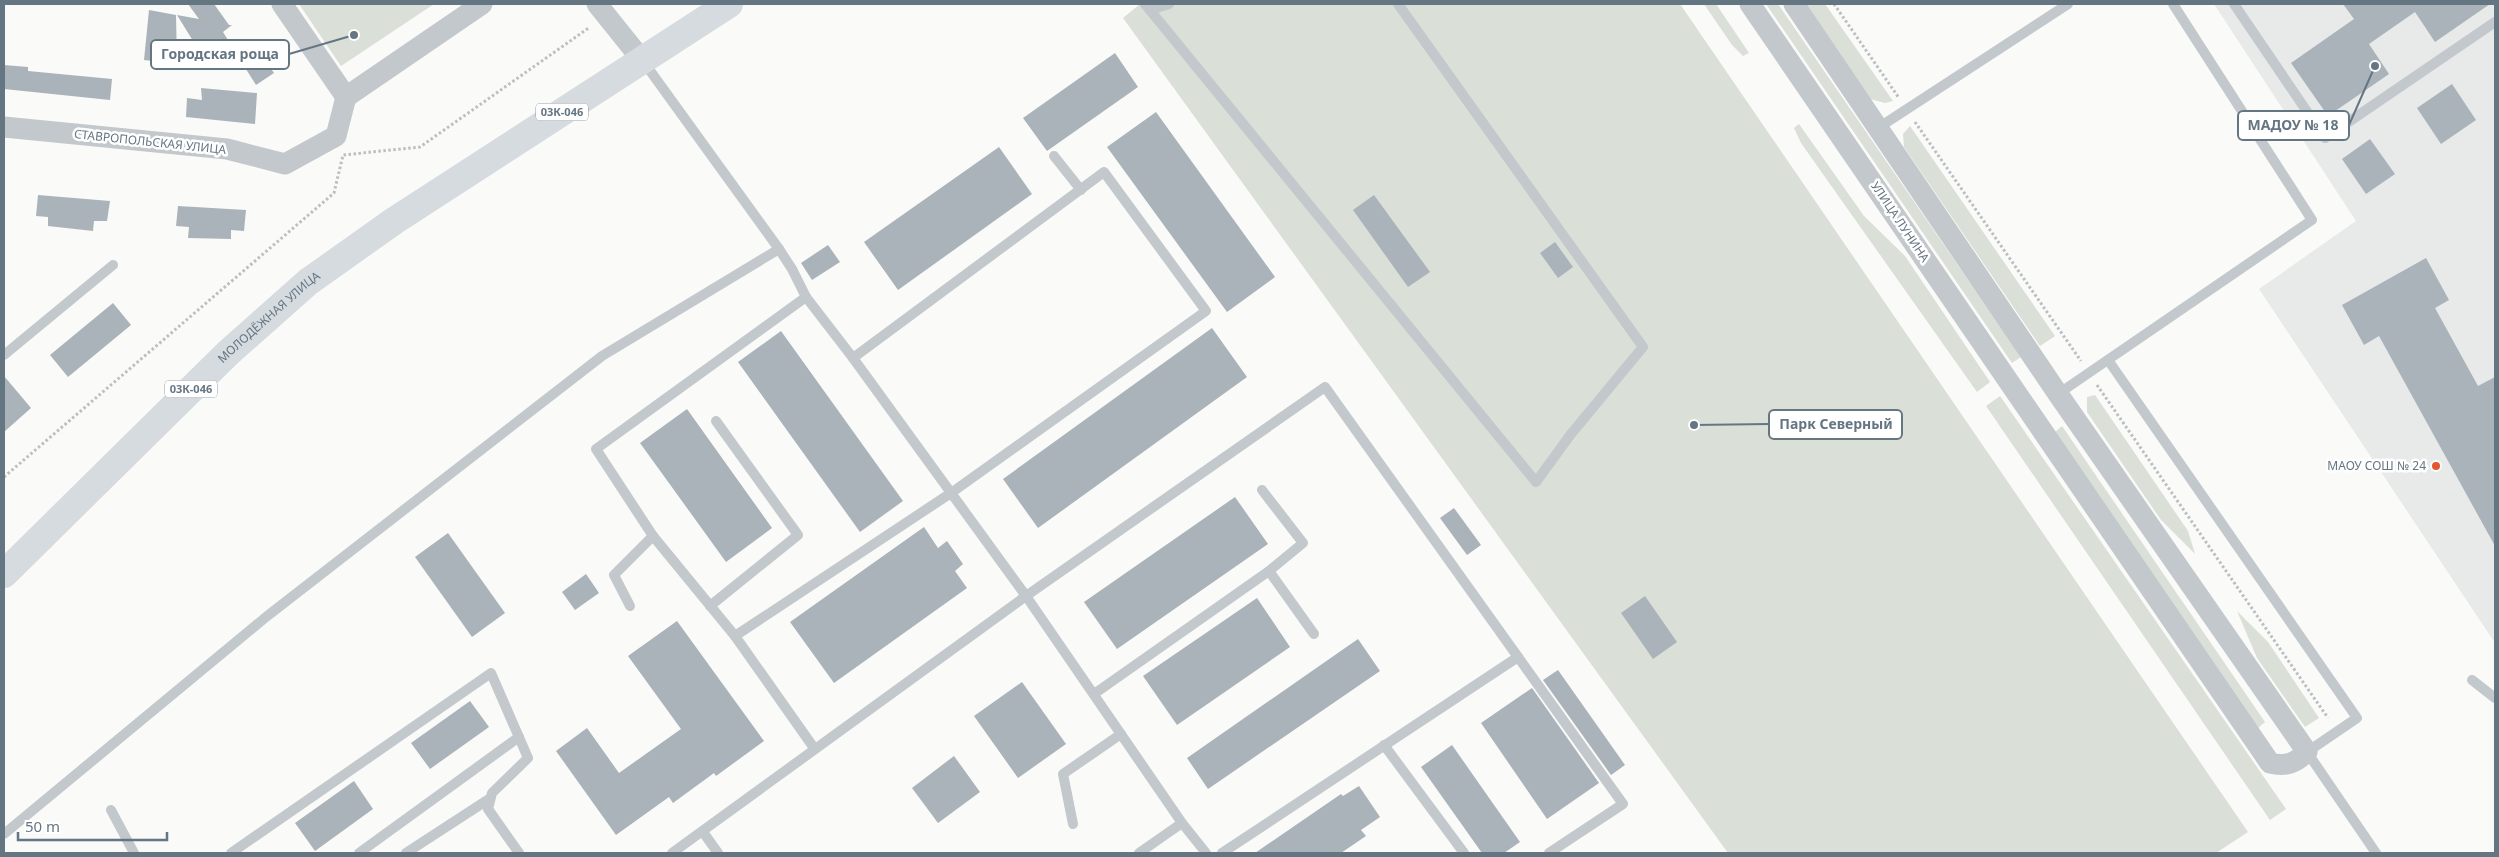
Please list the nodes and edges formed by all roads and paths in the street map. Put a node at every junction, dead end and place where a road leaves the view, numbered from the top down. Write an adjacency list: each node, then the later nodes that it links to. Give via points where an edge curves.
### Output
1 (282, 4): 15 (street)
2 (482, 4): 15 (street)
3 (729, 4): 14 (main road, 03К-046)
4 (1168, 4): 11 (lane)
5 (1398, 4): 11 (lane, via 1643,347 1536,482)
6 (1750, 4): 27 (street, УЛИЦА ЛУНИНА)
7 (1794, 4): 17 (street)
8 (2068, 4): 17 (lane)
9 (2173, 4): 25 (lane, via 2312,220)
10 (2234, 4): 13 (lane, via 2325,138)
11 (1147, 7)
12 (602, 9): 14 (street); 29 (path, via 420,147 343,155 334,193)
13 (2495, 22)
14 (642, 60): 20 (lane); 34 (main road, МОЛОДЁЖНАЯ УЛИЦА / 03К-046, via 394,221 308,282 228,352)
15 (346, 97): 16 (street, СТАВРОПОЛЬСКАЯ УЛИЦА, via 336,136 286,164 227,149)
16 (4, 127)
17 (1878, 128): 26 (street)
18 (1054, 156): 19 (lane)
19 (1081, 190): 24 (lane); 31 (lane, via 1104,172 1206,311)
20 (779, 249): 22 (lane); 54 (lane, via 602,356 266,617)
21 (112, 265): 23 (lane)
22 (806, 297): 24 (lane); 32 (lane, via 596,449)
23 (4, 355)
24 (852, 358): 31 (lane)
25 (2108, 360): 26 (lane); 48 (lane, via 2356,718)
26 (2058, 394): 27 (street); 48 (street)
27 (2030, 413): 48 (street, УЛИЦА ЛУНИНА, via 2270,763 2282,766 2296,762)
28 (716, 421): 37 (lane, via 798,535)
29 (4, 477)
30 (1262, 490): 33 (lane, via 1303,543)
31 (951, 492): 35 (lane); 39 (lane)
32 (653, 536): 36 (lane, via 614,575); 37 (lane)
33 (1268, 571): 38 (lane); 42 (lane)
34 (4, 574)
35 (1026, 596): 40 (lane, via 1325,388); 42 (lane); 47 (lane)
36 (630, 606)
37 (710, 606): 39 (lane)
38 (1314, 634)
39 (735, 636): 47 (lane)
40 (1518, 657): 46 (lane); 66 (lane, via 1623,804)
41 (2472, 680): 43 (lane)
42 (1094, 694): 44 (lane)
43 (2495, 698)
44 (1121, 734): 51 (lane); 52 (lane, via 1063,774)
45 (519, 737): 49 (lane, via 528,758); 57 (lane, via 491,673); 58 (lane)
46 (1384, 745): 64 (lane); 65 (lane)
47 (814, 748): 53 (lane)
48 (2308, 752): 67 (lane)
49 (489, 799): 55 (lane, via 488,809); 59 (lane)
50 (111, 810): 56 (lane)
51 (1182, 822): 62 (lane); 63 (lane)
52 (1073, 824)
53 (703, 832): 60 (lane); 61 (lane)
54 (4, 834)
55 (516, 852)
56 (134, 853)
57 (231, 853)
58 (359, 853)
59 (406, 853)
60 (672, 853)
61 (718, 853)
62 (1139, 853)
63 (1206, 853)
64 (1222, 853)
65 (1464, 853)
66 (1549, 853)
67 (2376, 853)

